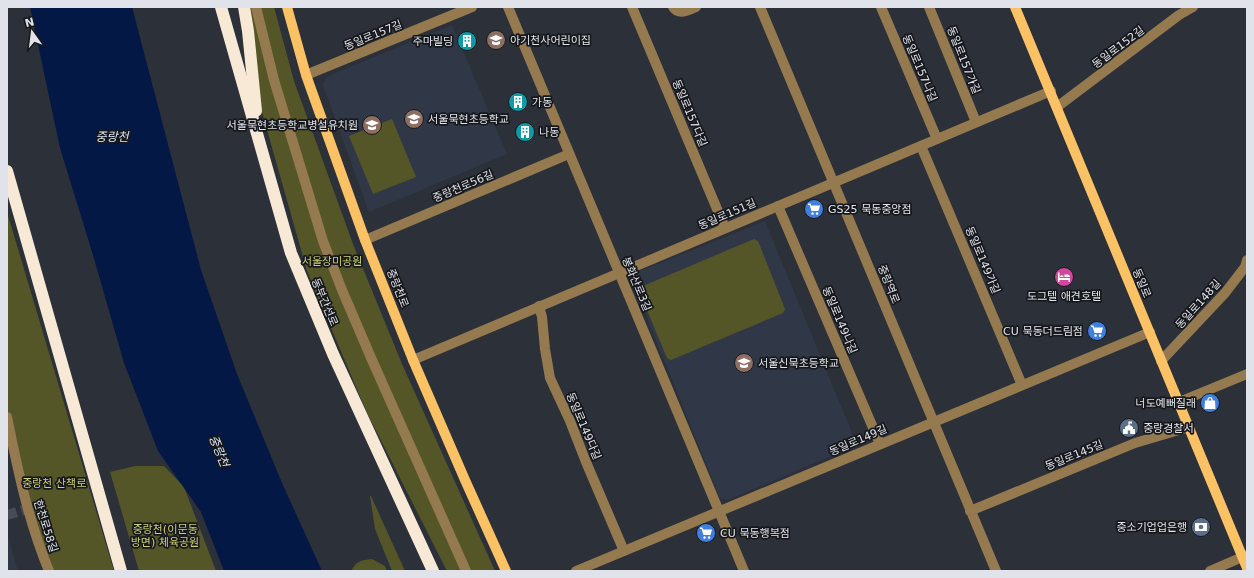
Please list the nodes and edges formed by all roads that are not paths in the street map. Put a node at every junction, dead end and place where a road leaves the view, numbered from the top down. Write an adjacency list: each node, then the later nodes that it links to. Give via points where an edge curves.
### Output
1 (220, 7): 20 (highway, 동부간선로)
2 (244, 7): 20 (highway)
3 (256, 7): 49 (street, via 274,80 323,241 344,296)
4 (287, 7): 15 (main road, 중랑천로)
5 (472, 7): 15 (street, 동일로157길)
6 (508, 7): 22 (street, 봉화산로3길)
7 (632, 7): 26 (street, 동일로157다길)
8 (673, 7): 9 (street, via 681,12)
9 (696, 7)
10 (760, 7): 24 (street, 중랑역로)
11 (881, 7): 19 (street, 동일로157나길)
12 (929, 7): 18 (street, 동일로157가길)
13 (1015, 7): 16 (main road, 동일로)
14 (1193, 7): 17 (street, 동일로152길)
15 (306, 75): 27 (main road, 중랑천로)
16 (1051, 91): 17 (main road, 동일로); 18 (street, 동일로151길)
17 (1058, 107): 31 (main road, 동일로)
18 (976, 122): 19 (street, 동일로151길)
19 (936, 139): 21 (street, 동일로151길)
20 (259, 142): 48 (highway, 동부간선로, via 290,253 333,354)
21 (921, 146): 24 (street, 동일로151길); 35 (street, 동일로149가길)
22 (569, 154): 27 (street, 중랑천로56길); 29 (street, 봉화산로3길)
23 (7, 171): 47 (highway)
24 (833, 182): 25 (street, 동일로151길); 38 (street, 중랑역로)
25 (778, 206): 26 (street, 동일로151길); 40 (street, 동일로149나길)
26 (725, 228): 29 (street, 동일로151길)
27 (365, 240): 32 (main road, 중랑천로)
28 (1247, 260): 33 (street, 동일로148길, via 1245,267 1225,293)
29 (619, 272): 30 (street, 동일로151길); 41 (street, 봉화산로3길)
30 (539, 306): 32 (street, 동일로151길); 43 (street, 동일로149다길, via 550,378)
31 (1150, 332): 33 (main road, 동일로); 35 (street, 동일로149길)
32 (413, 360): 50 (main road, 중랑천로)
33 (1162, 360): 36 (main road, 동일로)
34 (1247, 374): 36 (street)
35 (1022, 385): 38 (street, 동일로149길)
36 (1179, 402): 39 (main road, 동일로)
37 (7, 417): 46 (street, 한천로58길, via 27,509)
38 (934, 422): 40 (street, 동일로149길); 42 (street, 중랑역로)
39 (1189, 427): 42 (street, 동일로145길, via 1135,443); 44 (main road, 동일로)
40 (880, 444): 41 (street, 동일로149길)
41 (719, 511): 43 (street, 동일로149길); 52 (street, 봉화산로3길)
42 (970, 511): 53 (street, 중랑역로)
43 (624, 551): 51 (street, 동일로149길)
44 (1245, 556): 45 (main road, 동일로); 54 (street)
45 (1247, 568)
46 (49, 571)
47 (121, 571)
48 (433, 571)
49 (466, 571)
50 (506, 571)
51 (576, 571)
52 (744, 571)
53 (996, 571)
54 (1210, 571)

